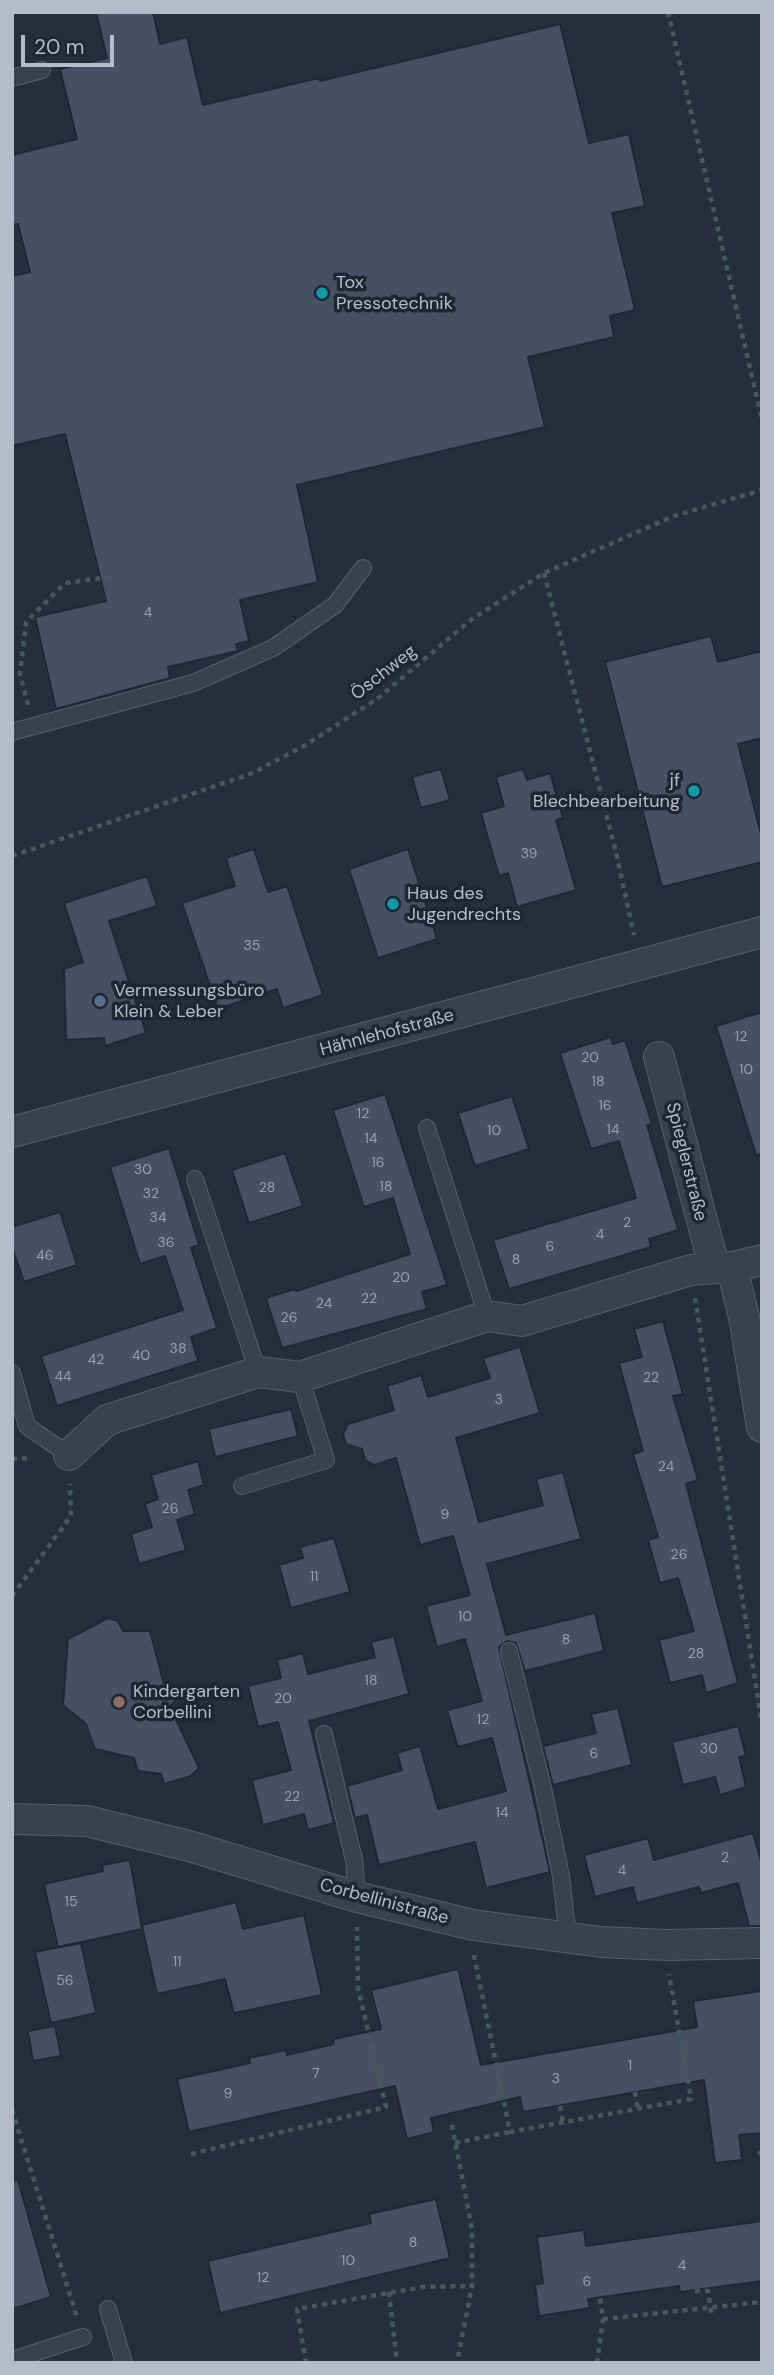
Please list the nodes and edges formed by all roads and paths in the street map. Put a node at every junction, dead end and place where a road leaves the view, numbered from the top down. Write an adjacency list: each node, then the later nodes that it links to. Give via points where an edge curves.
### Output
1 (668, 12): 4 (path)
2 (42, 70): 3 (lane)
3 (12, 78)
4 (762, 420)
5 (762, 491): 7 (path, Öschweg, via 674,516)
6 (363, 568): 9 (lane, via 335,605 273,648 193,683)
7 (544, 573): 11 (path, Öschweg, via 472,619 377,699 304,746 250,774); 13 (path, via 616,852)
8 (117, 576): 9 (path, via 65,583 26,622 20,674)
9 (33, 726): 10 (lane)
10 (12, 732)
11 (12, 856)
12 (762, 932): 13 (street, Hähnlehofstraße)
13 (640, 965): 16 (street, Hähnlehofstraße)
14 (659, 1057): 19 (street, Spieglerstraße)
15 (427, 1128): 20 (lane)
16 (12, 1132)
17 (195, 1179): 21 (lane)
18 (762, 1260): 19 (street)
19 (712, 1268): 20 (street, via 522,1321); 24 (street, Spieglerstraße, via 745,1322); 29 (path)
20 (487, 1316): 23 (street)
21 (258, 1372): 23 (street); 25 (street, via 107,1420)
22 (12, 1373): 25 (lane, via 27,1426)
23 (300, 1377): 26 (lane, via 326,1460)
24 (762, 1426)
25 (69, 1455): 27 (path, via 71,1516)
26 (242, 1486)
27 (12, 1597)
28 (509, 1651): 34 (lane, via 556,1851)
29 (762, 1724)
30 (324, 1734): 32 (lane, via 354,1860)
31 (12, 1819): 32 (street, Corbellinistraße, via 86,1821 189,1846)
32 (357, 1897): 33 (street, Corbellinistraße); 45 (path, via 358,1988 386,2107)
33 (473, 1925): 34 (street, Corbellinistraße); 43 (path, via 473,1952)
34 (568, 1939): 36 (street, Corbellinistraße)
35 (762, 1943): 36 (street, Corbellinistraße)
36 (667, 1945): 39 (path, via 691,2099)
37 (635, 2092): 39 (path)
38 (560, 2106): 41 (path)
39 (638, 2109): 41 (path)
40 (12, 2110): 55 (path)
41 (563, 2123): 43 (path)
42 (452, 2125): 44 (path)
43 (510, 2132): 44 (path)
44 (455, 2143): 46 (path, via 472,2229)
45 (191, 2154)
46 (472, 2286): 48 (path); 60 (path)
47 (695, 2291): 51 (path, via 708,2291)
48 (389, 2292): 58 (path, via 298,2309); 59 (path)
49 (600, 2297): 54 (path)
50 (762, 2302): 51 (path)
51 (710, 2307): 53 (path); 54 (path)
52 (108, 2309): 57 (lane)
53 (712, 2317)
54 (603, 2319): 61 (path)
55 (83, 2337): 56 (lane)
56 (12, 2360)
57 (124, 2363)
58 (306, 2363)
59 (397, 2363)
60 (457, 2363)
61 (597, 2363)

